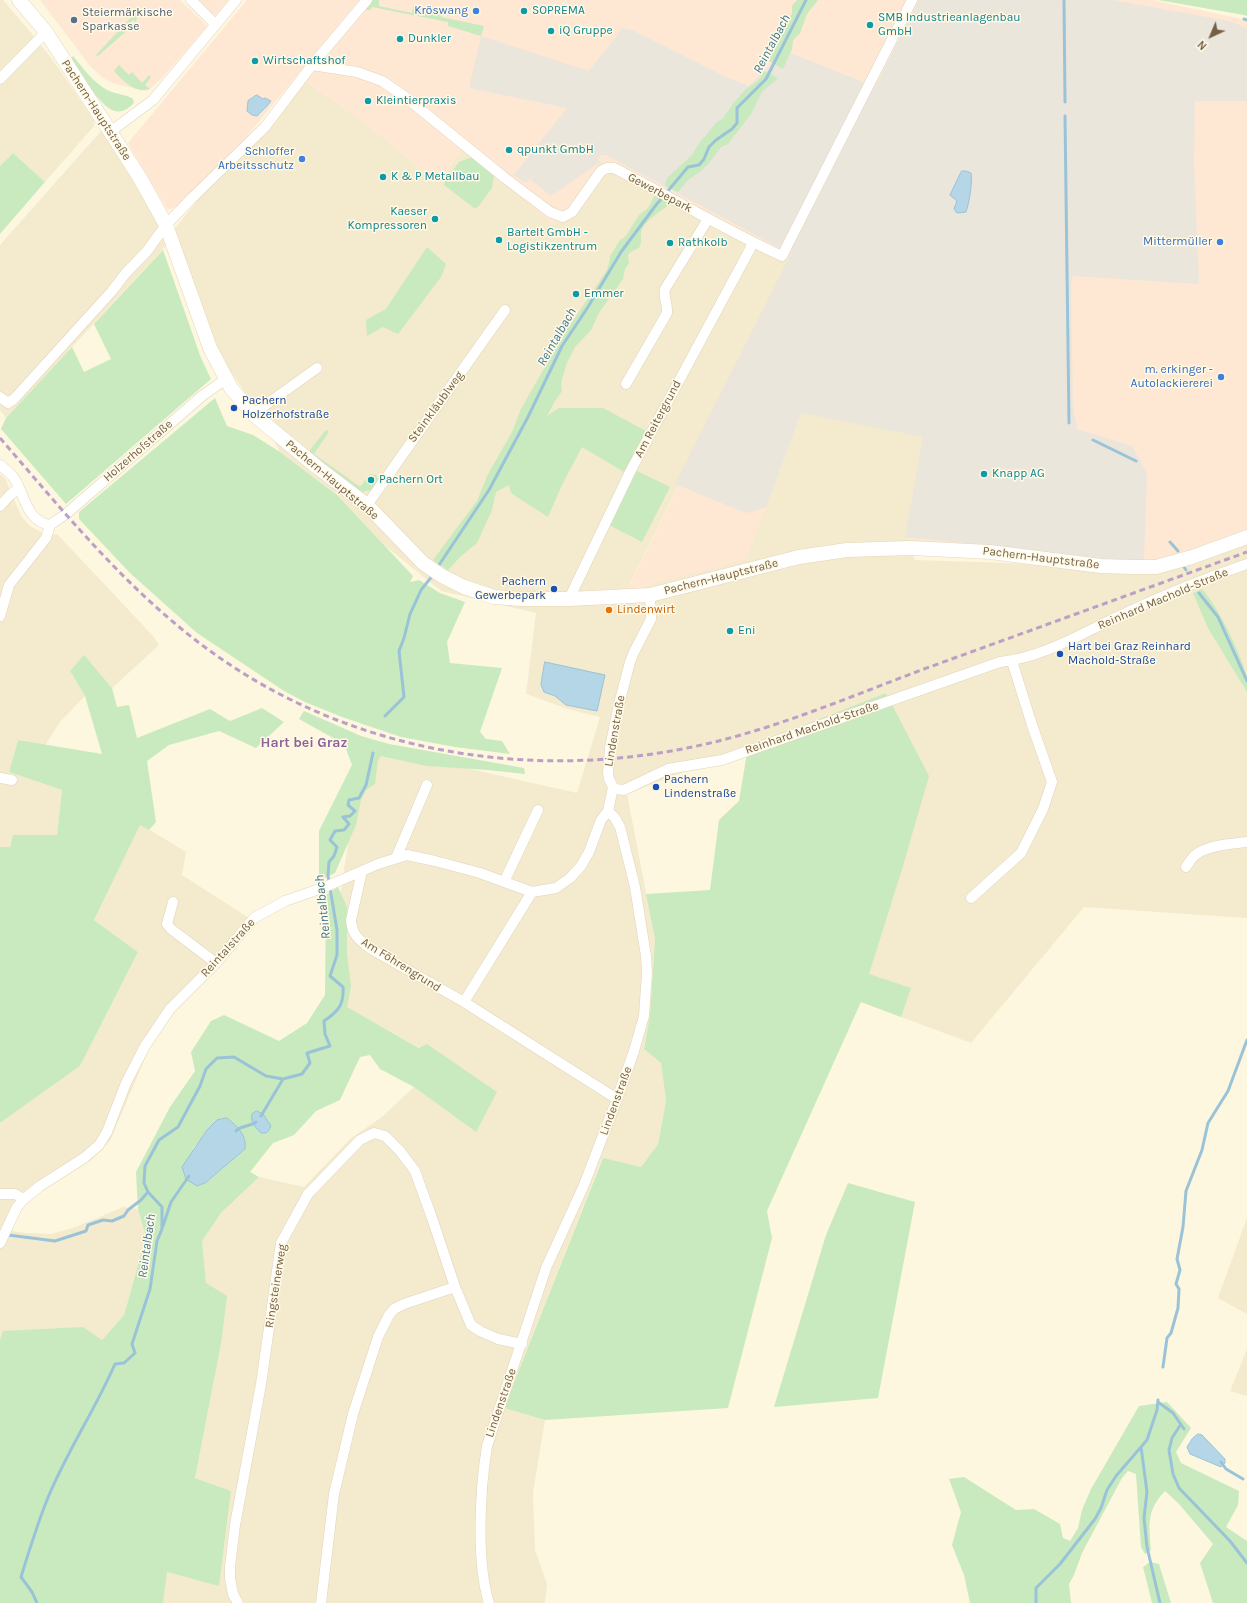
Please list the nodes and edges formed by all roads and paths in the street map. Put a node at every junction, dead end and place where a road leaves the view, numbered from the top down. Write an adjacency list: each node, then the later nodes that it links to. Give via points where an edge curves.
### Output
1 (19, 0): 7 (main road, Pachern-Hauptstraße)
2 (191, 0): 6 (street)
3 (236, 0): 6 (street)
4 (367, 0): 8 (street)
5 (912, 0): 13 (street, Gewerbepark, via 782,256)
6 (216, 25): 10 (street, via 153,100)
7 (46, 32): 9 (street); 10 (main road, Pachern-Hauptstraße)
8 (312, 65): 11 (street, Gewerbepark, via 357,72 382,81 550,212 564,217 572,212 601,171 614,168); 12 (street, via 265,127)
9 (0, 79)
10 (110, 132): 12 (main road, Pachern-Hauptstraße)
11 (708, 219): 13 (street, Gewerbepark); 17 (street, via 665,289 667,313)
12 (166, 225): 16 (main road, Pachern-Hauptstraße, via 210,348); 18 (street, via 107,297 14,399 8,403)
13 (752, 242): 28 (street, Am Reitergrund, via 631,470)
14 (505, 310): 22 (street, Steinkläublweg)
15 (317, 368): 19 (street)
16 (226, 379): 19 (main road, Pachern-Hauptstraße); 24 (street, Holzerhofstraße, via 202,396)
17 (626, 384)
18 (0, 397)
19 (253, 414): 22 (main road, Pachern-Hauptstraße)
20 (0, 465): 21 (street, via 9,472)
21 (19, 488): 23 (street); 24 (street, via 32,515 42,524)
22 (367, 505): 28 (main road, Pachern-Hauptstraße, via 423,563 464,587 494,596)
23 (0, 506)
24 (50, 525): 29 (street, via 46,538 9,585)
25 (1247, 537): 27 (main road, Pachern-Hauptstraße, via 1170,563 1132,567 1101,566 990,552 910,548 847,550 799,557)
26 (1247, 564): 30 (street, Reinhard Machold-Straße, via 1209,577 1118,616 1057,647)
27 (650, 595): 28 (main road, Pachern-Hauptstraße); 34 (street, Lindenstraße, via 651,619 630,662 608,760 609,779)
28 (569, 599)
29 (0, 616)
30 (1012, 661): 34 (street, Reinhard Machold-Straße, via 993,665 722,760 668,769 624,790 615,790); 43 (street, via 1052,782 1021,853)
31 (0, 778): 32 (street)
32 (12, 780)
33 (427, 785): 38 (street)
34 (613, 787): 36 (street, Lindenstraße)
35 (538, 810): 41 (street)
36 (608, 811): 42 (street, Reintalstraße, via 601,820 589,852 575,872 556,888); 47 (street, Lindenstraße, via 616,818 620,827 631,867 643,930 647,973 644,1016)
37 (1247, 842): 39 (street, via 1207,849 1195,856)
38 (396, 858): 40 (street, Reintalstraße); 41 (street, Reintalstraße, via 407,855 435,861)
39 (1186, 867)
40 (362, 871): 45 (street, Reintalstraße, via 285,901 254,918); 46 (street, Am Föhrengrund, via 351,920 355,935 378,953)
41 (504, 882): 42 (street, Reintalstraße)
42 (532, 892): 46 (street)
43 (971, 898)
44 (174, 902): 45 (street, via 167,924)
45 (216, 963): 49 (street, Reintalstraße, via 170,1008 145,1046 99,1145)
46 (464, 1002): 47 (street, Am Föhrengrund)
47 (617, 1099): 52 (street, Lindenstraße, via 584,1185 546,1268)
48 (0, 1194): 49 (street, via 16,1194)
49 (24, 1199): 50 (street, Reintalstraße, via 17,1207)
50 (0, 1243)
51 (455, 1287): 52 (street, Ringsteinerweg, via 471,1325 498,1339); 53 (street, Ringsteinerweg, via 415,1171 385,1136 374,1133 360,1140 308,1194 281,1243 261,1384 235,1525 230,1578 233,1594); 54 (street, via 394,1309 378,1337 353,1414 334,1494)
52 (522, 1344): 55 (street, Lindenstraße, via 487,1446 484,1466 483,1574)
53 (238, 1603)
54 (320, 1603)
55 (489, 1603)

